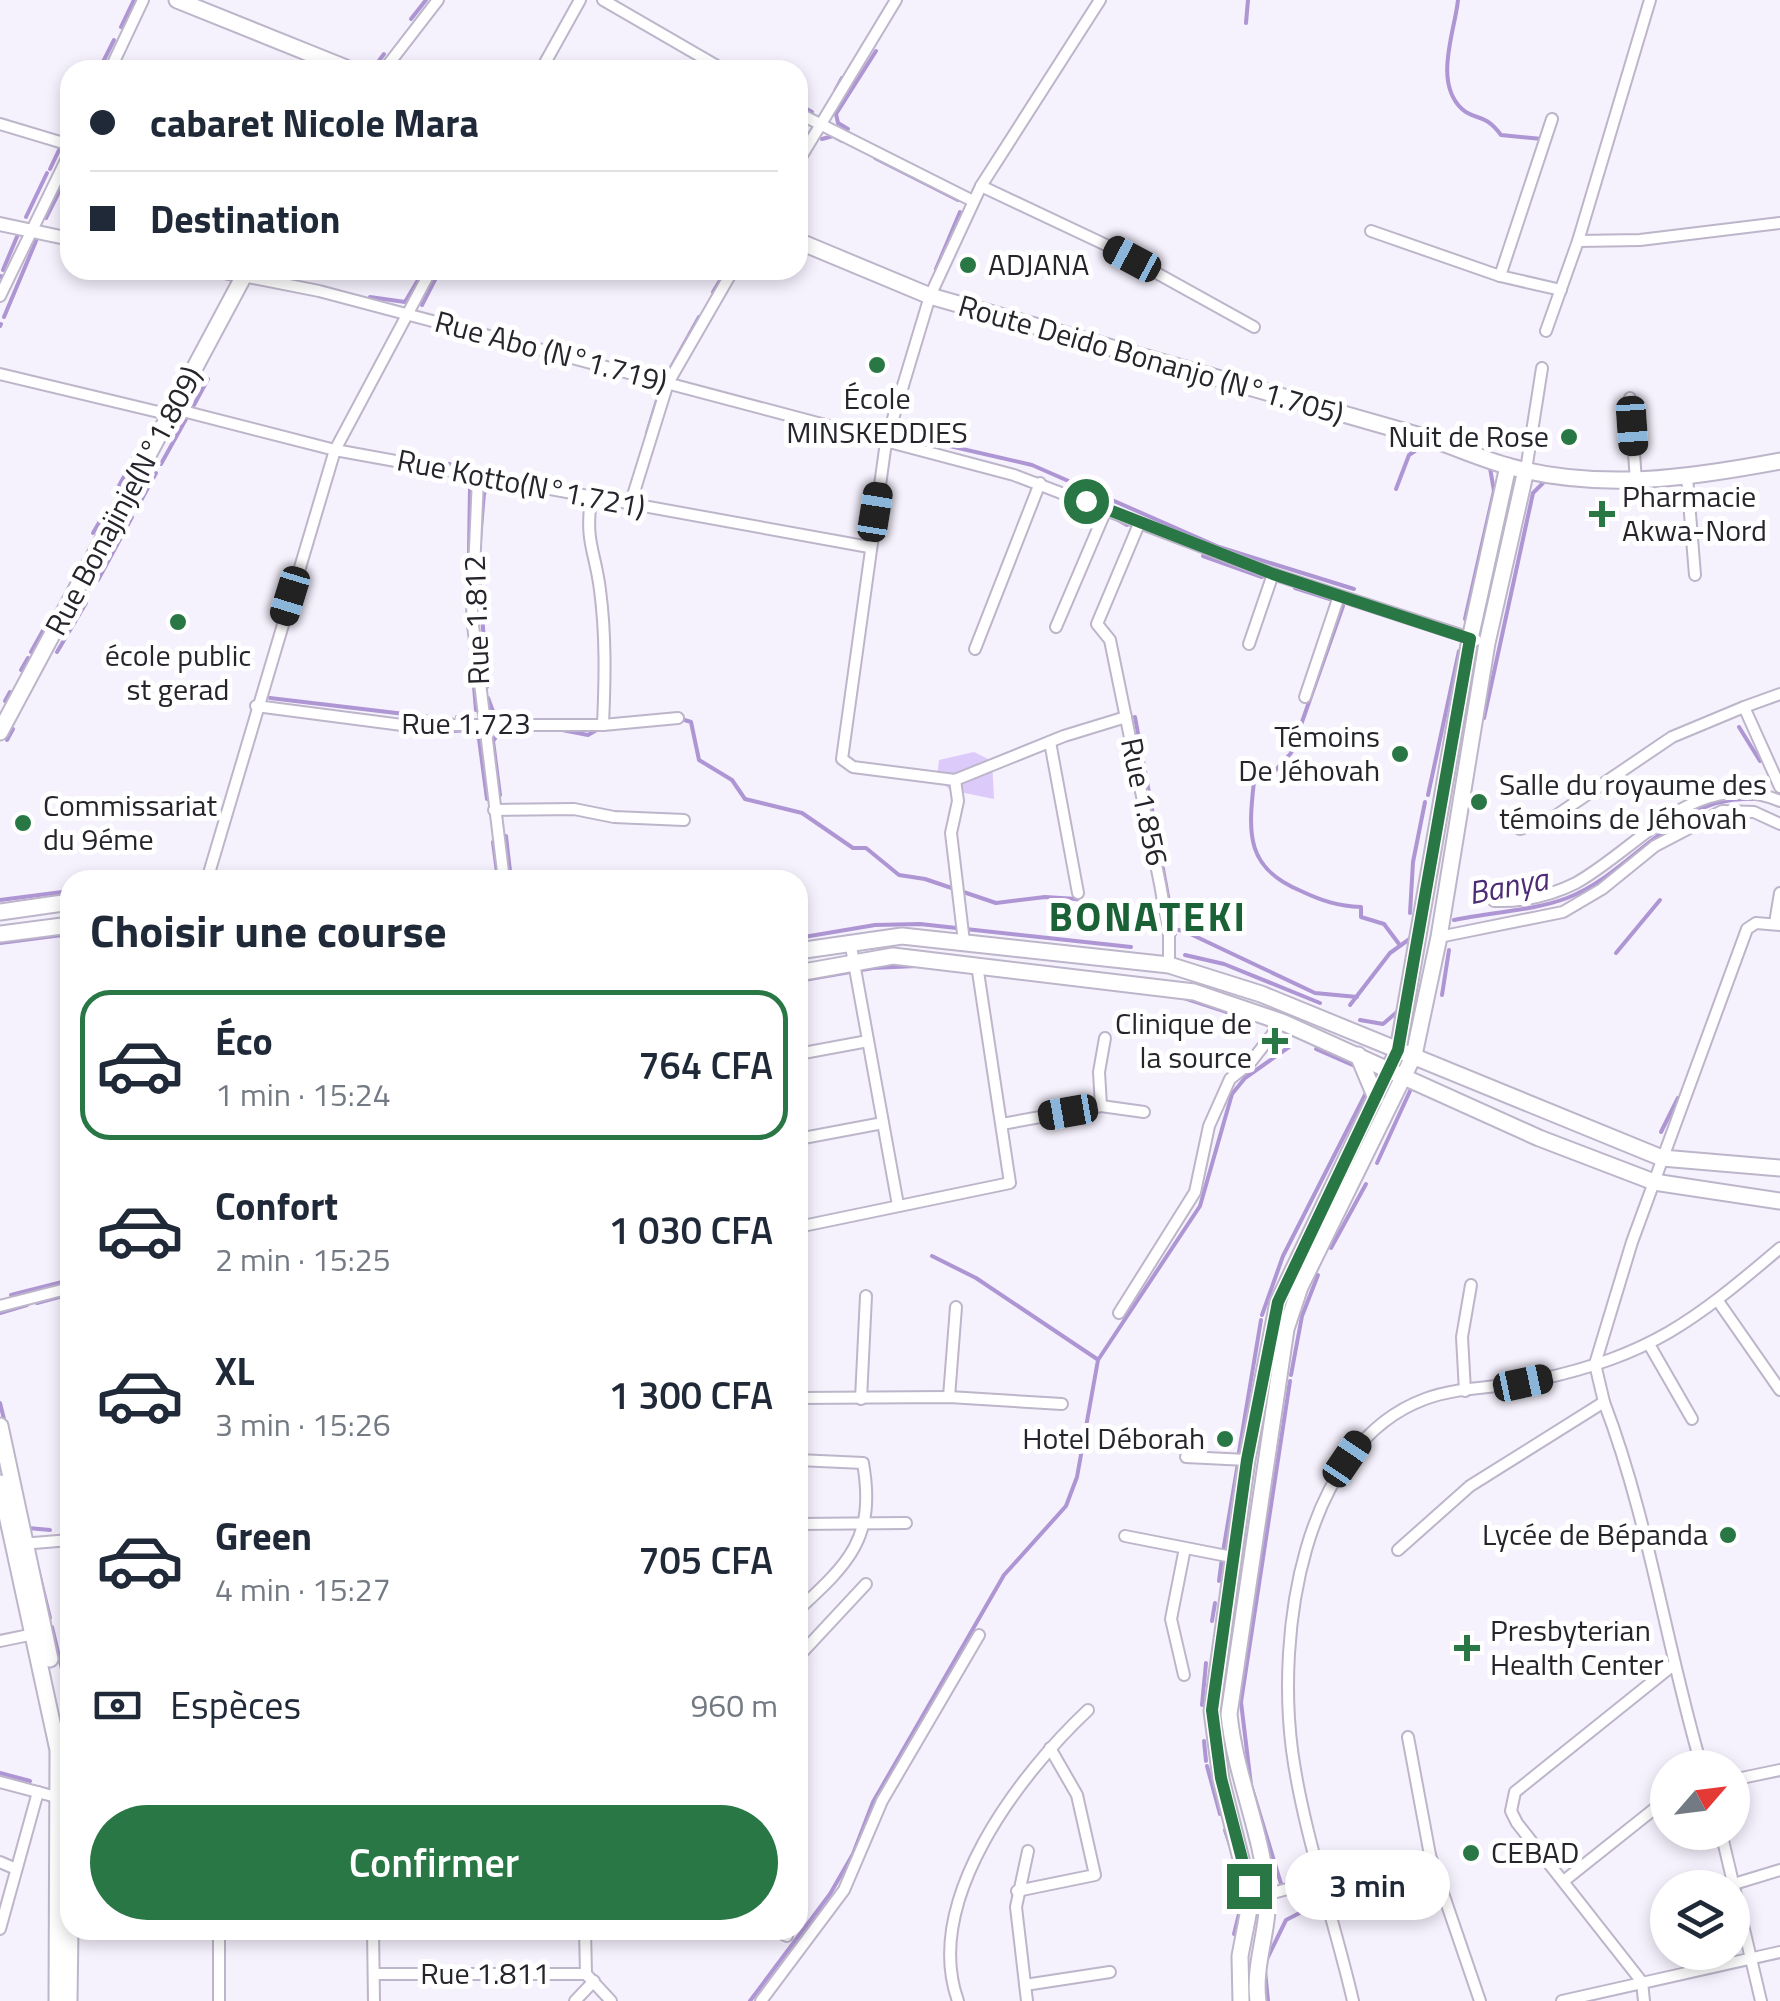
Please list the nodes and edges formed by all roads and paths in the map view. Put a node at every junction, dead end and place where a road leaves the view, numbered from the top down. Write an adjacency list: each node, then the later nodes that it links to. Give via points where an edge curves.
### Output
1 (143, 0): 9 (street)
2 (178, 0): 10 (main road)
3 (438, 0): 11 (street)
4 (580, 0): 12 (street)
5 (603, 0): 13 (street)
6 (896, 0): 17 (street)
7 (1100, 0): 21 (street)
8 (1650, 0): 28 (street)
9 (115, 60)
10 (327, 60)
11 (392, 60)
12 (547, 60)
13 (707, 60)
14 (808, 118): 17 (street)
15 (1552, 119): 30 (street)
16 (0, 124): 18 (street)
17 (820, 126): 19 (street); 22 (street)
18 (60, 145)
19 (808, 146)
20 (60, 168): 25 (street)
21 (981, 186): 22 (street); 39 (street)
22 (973, 201): 37 (street)
23 (1780, 223): 28 (street, via 1640,240)
24 (0, 224): 25 (street)
25 (28, 230): 27 (street); 36 (street)
26 (1371, 231): 30 (street)
27 (60, 237)
28 (1578, 240): 35 (street)
29 (808, 245): 37 (main road, Route Deido Bonanjo (N°1.705))
30 (1500, 276): 35 (street)
31 (241, 280): 45 (main road, Rue Bonajinje(N°1.809))
32 (272, 280): 38 (street, Rue Abo (N°1.719))
33 (425, 280): 38 (street)
34 (727, 280): 43 (street)
35 (1561, 290): 40 (street)
36 (0, 296)
37 (930, 296): 46 (street); 49 (main road, Route Deido Bonanjo (N°1.705))
38 (406, 314): 43 (street, Rue Abo (N°1.719)); 47 (street)
39 (1254, 327)
40 (1546, 331)
41 (1542, 368): 50 (street)
42 (0, 374): 45 (street, Rue Kotto(N°1.721))
43 (668, 383): 46 (street, Rue Abo (N°1.719)); 56 (street)
44 (1630, 398): 53 (street)
45 (173, 412): 47 (street, Rue Kotto(N°1.721)); 75 (main road, Rue Bonajinje(N°1.809))
46 (886, 442): 54 (street, Rue Abo (N°1.719)); 59 (street)
47 (335, 450): 52 (street, Rue Kotto(N°1.721)); 69 (street)
48 (1780, 460): 51 (main road, Route Deido Bonanjo (N°1.705))
49 (1508, 466): 50 (main road, Route Deido Bonanjo (N°1.705)); 64 (main road)
50 (1526, 470): 53 (main road, Route Deido Bonanjo (N°1.705)); 64 (main road)
51 (1688, 477): 53 (main road, Route Deido Bonanjo (N°1.705)); 61 (street)
52 (478, 478): 55 (street, Rue Kotto(N°1.721)); 73 (street, Rue 1.812, via 471,586)
53 (1636, 482)
54 (1040, 483): 57 (street, Rue Abo (N°1.719)); 66 (street)
55 (591, 498): 56 (street, Rue Kotto(N°1.721)); 74 (street, via 587,542 600,586)
56 (630, 505): 59 (street, Rue Kotto(N°1.721))
57 (1106, 510): 58 (street, Rue Abo (N°1.719)); 63 (street)
58 (1139, 524): 60 (street, Rue Abo (N°1.719)); 71 (street, Rue 1.856, via 1097,624 1110,640)
59 (869, 546): 77 (street, via 842,759 853,767)
60 (1273, 574): 62 (street, Rue Abo (N°1.719)); 65 (street)
61 (1694, 575)
62 (1339, 596): 64 (street, Rue Abo (N°1.719)); 68 (street)
63 (1056, 627)
64 (1478, 641): 95 (main road); 103 (main road)
65 (1249, 644)
66 (975, 649)
67 (1780, 694): 70 (street)
68 (1305, 697)
69 (256, 706): 73 (street, Rue 1.723, via 402,725); 84 (street)
70 (1744, 707): 78 (street); 83 (street, via 1672,737 1551,819)
71 (1126, 717): 76 (street); 100 (street, Rue 1.856, via 1163,901)
72 (678, 718): 74 (street, Rue 1.723)
73 (482, 724): 74 (street, Rue 1.723); 80 (street, Rue 1.812)
74 (604, 724)
75 (0, 732)
76 (1050, 742): 77 (street); 87 (street)
77 (955, 780): 93 (street, via 951,833)
78 (1780, 787)
79 (1780, 802): 88 (street, via 1749,792 1712,795 1656,822 1573,884 1534,899)
80 (494, 810): 81 (street, via 574,809); 85 (street, Rue 1.812)
81 (684, 820)
82 (1780, 824): 95 (street, via 1754,812 1722,811 1655,846 1563,912)
83 (1520, 829)
84 (209, 870)
85 (503, 870)
86 (1780, 893): 91 (street)
87 (1078, 894)
88 (1494, 901)
89 (60, 903): 90 (main road)
90 (0, 912)
91 (1778, 924): 118 (street, via 1747,929)
92 (60, 927): 94 (main road)
93 (964, 932): 96 (main road); 100 (main road)
94 (0, 934)
95 (1439, 937): 108 (main road)
96 (850, 942): 97 (main road); 98 (street)
97 (808, 949)
98 (854, 962): 99 (main road, via 893,956); 101 (main road); 106 (street)
99 (976, 964): 102 (main road, via 1167,986); 116 (street)
100 (1168, 965): 105 (main road, via 1226,980)
101 (808, 971)
102 (1282, 1022): 109 (main road); 131 (street, via 1230,1079 1209,1126 1195,1192)
103 (1403, 1025): 105 (main road); 108 (main road)
104 (1105, 1038): 113 (street)
105 (1365, 1038): 108 (main road)
106 (868, 1041): 107 (street); 115 (street)
107 (808, 1052)
108 (1406, 1053): 110 (main road); 111 (main road); 118 (main road)
109 (1358, 1056): 110 (main road); 112 (main road)
110 (1390, 1069): 111 (main road); 112 (main road)
111 (1406, 1077): 120 (main road); 185 (main road, via 1300,1287 1286,1329 1229,1714)
112 (1376, 1098): 145 (main road, via 1278,1302)
113 (1101, 1106): 114 (street); 116 (street)
114 (1144, 1112)
115 (883, 1122): 117 (street); 122 (street)
116 (1002, 1124): 122 (street, via 1010,1184)
117 (808, 1137)
118 (1662, 1158): 119 (main road); 120 (street)
119 (1780, 1168)
120 (1654, 1182): 121 (main road); 133 (street)
121 (1780, 1201)
122 (898, 1205): 123 (street)
123 (808, 1225)
124 (1780, 1248): 128 (street)
125 (1471, 1285): 135 (street, via 1462,1337)
126 (60, 1291): 129 (street)
127 (866, 1296): 138 (street)
128 (1718, 1301): 132 (street); 134 (street)
129 (0, 1306)
130 (956, 1307): 136 (street)
131 (1119, 1313)
132 (1650, 1346): 133 (street); 141 (street)
133 (1595, 1364): 135 (street); 139 (street)
134 (1780, 1390)
135 (1465, 1391): 180 (street, via 1398,1410 1358,1442 1322,1500 1311,1538 1288,1681 1292,1751)
136 (949, 1397): 138 (street); 140 (street)
137 (808, 1398): 138 (street)
138 (861, 1399)
139 (1604, 1402): 154 (street, via 1470,1486); 162 (street, via 1635,1484)
140 (1062, 1404)
141 (1692, 1419)
142 (0, 1426): 152 (main road)
143 (1186, 1457): 145 (street)
144 (808, 1460): 147 (street, via 859,1460)
145 (1247, 1460): 155 (main road)
146 (0, 1483): 152 (main road)
147 (866, 1522): 148 (street); 149 (street); 157 (street, via 854,1553)
148 (906, 1523)
149 (808, 1524)
150 (1124, 1536): 153 (street)
151 (60, 1541): 152 (street)
152 (20, 1545): 158 (main road); 165 (main road)
153 (1185, 1548): 155 (street); 163 (street, via 1170,1619)
154 (1398, 1550)
155 (1232, 1557): 185 (main road, via 1212,1710 1221,1778)
156 (866, 1584): 161 (street)
157 (808, 1600)
158 (34, 1634): 160 (street); 173 (main road, via 56,1734)
159 (979, 1635): 187 (street, via 882,1801 844,1890)
160 (0, 1642)
161 (808, 1646)
162 (1672, 1666): 168 (street); 182 (street, via 1514,1792 1516,1823)
163 (1184, 1675)
164 (1088, 1710): 167 (street)
165 (60, 1711)
166 (1408, 1737): 176 (street)
167 (1050, 1748): 183 (street, via 1077,1796 1095,1876); 208 (street, via 998,1822 962,1892 949,1943)
168 (1697, 1750)
169 (1780, 1770): 170 (street)
170 (1750, 1776)
171 (0, 1782): 172 (street)
172 (38, 1792): 173 (street); 178 (street)
173 (60, 1798): 201 (main road)
174 (1650, 1812): 182 (street)
175 (1028, 1851): 183 (street)
176 (1430, 1855): 184 (street); 213 (street)
177 (0, 1862): 178 (street)
178 (16, 1868): 186 (street)
179 (1780, 1870): 181 (street)
180 (1324, 1879): 184 (street); 185 (street)
181 (1750, 1879)
182 (1564, 1880): 199 (street)
183 (1017, 1891): 200 (street)
184 (1327, 1892): 212 (street)
185 (1259, 1897): 210 (main road, via 1240,1956); 211 (main road)
186 (0, 1929)
187 (808, 1938)
188 (70, 1940): 202 (main road)
189 (219, 1940): 203 (street)
190 (373, 1940): 197 (street)
191 (586, 1940): 198 (street)
192 (806, 1940): 207 (street)
193 (1750, 1946): 195 (street)
194 (1780, 1952): 195 (street)
195 (1753, 1958): 199 (street); 216 (street)
196 (1110, 1972): 200 (street)
197 (374, 1974): 198 (street, Rue 1.811); 204 (street)
198 (590, 1978): 205 (street); 206 (street)
199 (1642, 1982): 214 (street); 215 (street)
200 (1025, 1986): 209 (street)
201 (56, 2001)
202 (68, 2001)
203 (219, 2001)
204 (374, 2001)
205 (576, 2001)
206 (611, 2001)
207 (760, 2001)
208 (958, 2001)
209 (1028, 2001)
210 (1240, 2001)
211 (1258, 2001)
212 (1353, 2001)
213 (1480, 2001)
214 (1562, 2001)
215 (1644, 2001)
216 (1761, 2001)

